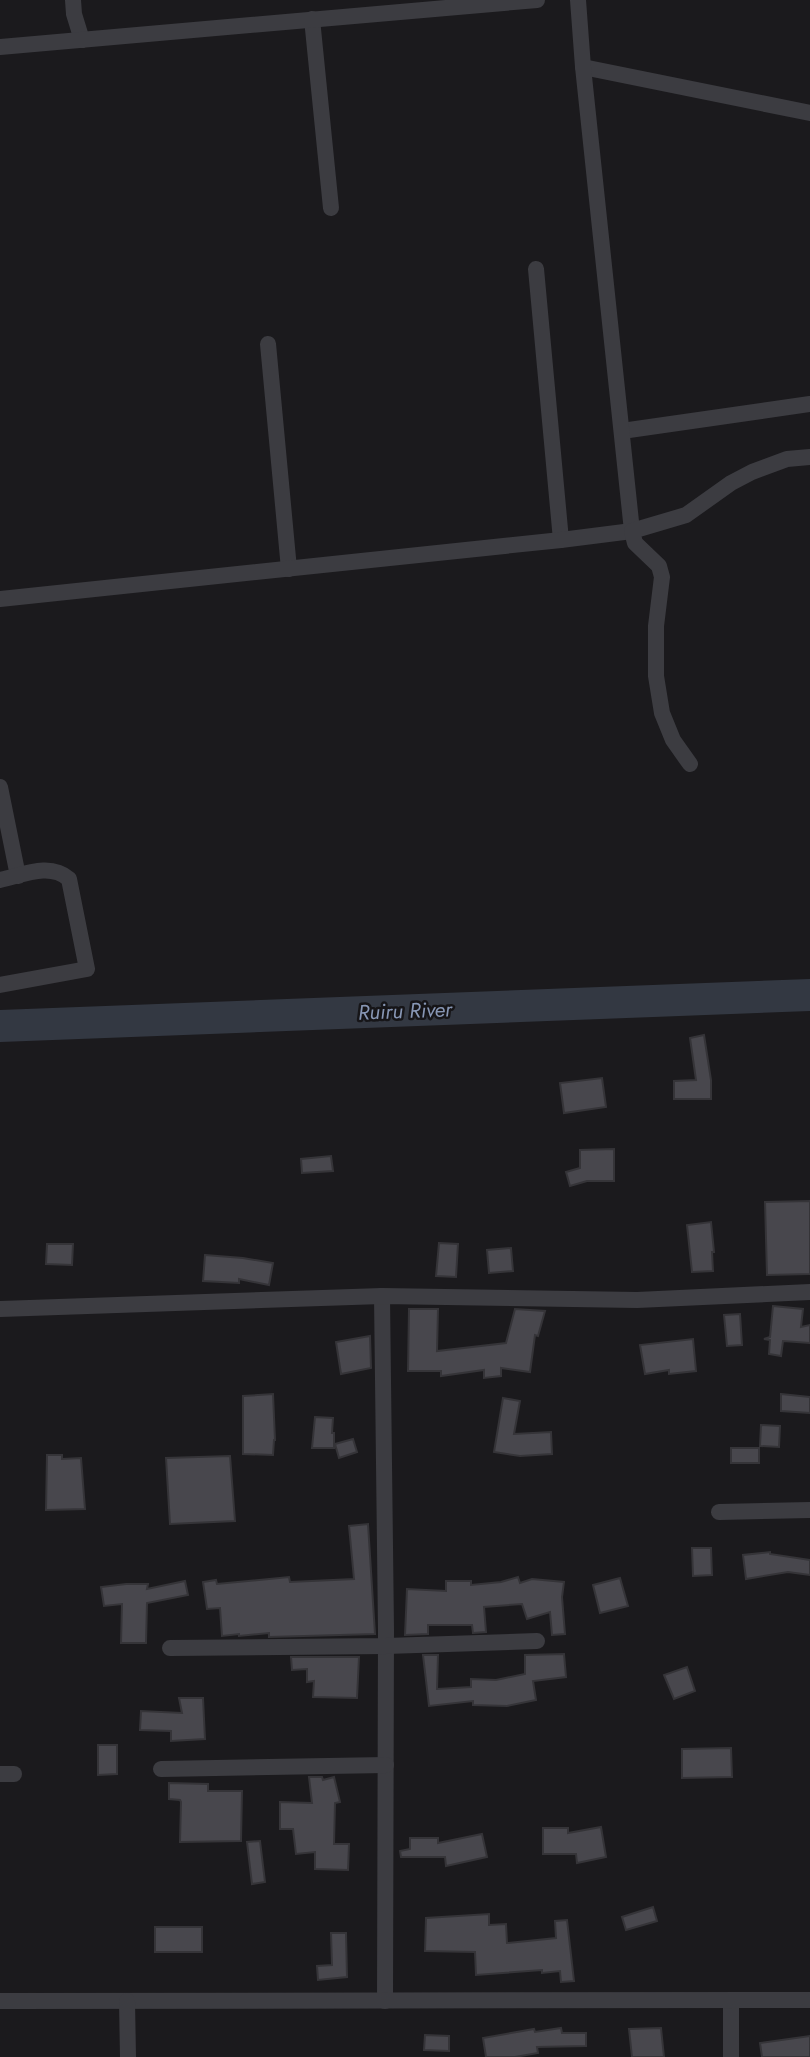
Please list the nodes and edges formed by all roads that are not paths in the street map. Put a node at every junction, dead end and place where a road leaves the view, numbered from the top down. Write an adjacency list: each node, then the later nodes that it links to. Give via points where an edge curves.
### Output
1 (73, 0): 5 (street)
2 (537, 0): 4 (street)
3 (578, 0): 7 (street)
4 (312, 19): 5 (street); 9 (street)
5 (82, 40): 6 (street)
6 (0, 47)
7 (583, 67): 8 (street); 13 (street)
8 (810, 113)
9 (331, 208)
10 (536, 269): 16 (street)
11 (268, 344): 17 (street)
12 (810, 404): 13 (street)
13 (622, 431): 15 (street)
14 (810, 457): 15 (street, via 787,459 752,472 686,515)
15 (632, 531): 16 (street); 19 (street, via 635,543 659,566 662,577 656,676 662,713)
16 (561, 540): 17 (street)
17 (289, 569): 18 (street)
18 (0, 599)
19 (690, 764)
20 (0, 787): 21 (street)
21 (18, 876): 22 (street); 23 (street, via 51,869 69,879 87,969)
22 (0, 880)
23 (0, 985)
24 (810, 1292): 25 (street, via 637,1300)
25 (382, 1296): 26 (street); 30 (street)
26 (0, 1309)
27 (810, 1510): 28 (street)
28 (719, 1512)
29 (537, 1641): 30 (street)
30 (386, 1646): 31 (street); 32 (street)
31 (170, 1648)
32 (386, 1765): 33 (street); 38 (street)
33 (161, 1769)
34 (730, 2000): 35 (street); 38 (street); 40 (street)
35 (810, 2000)
36 (0, 2001): 37 (street)
37 (127, 2001): 38 (street); 39 (street)
38 (385, 2001)
39 (128, 2057)
40 (731, 2057)

